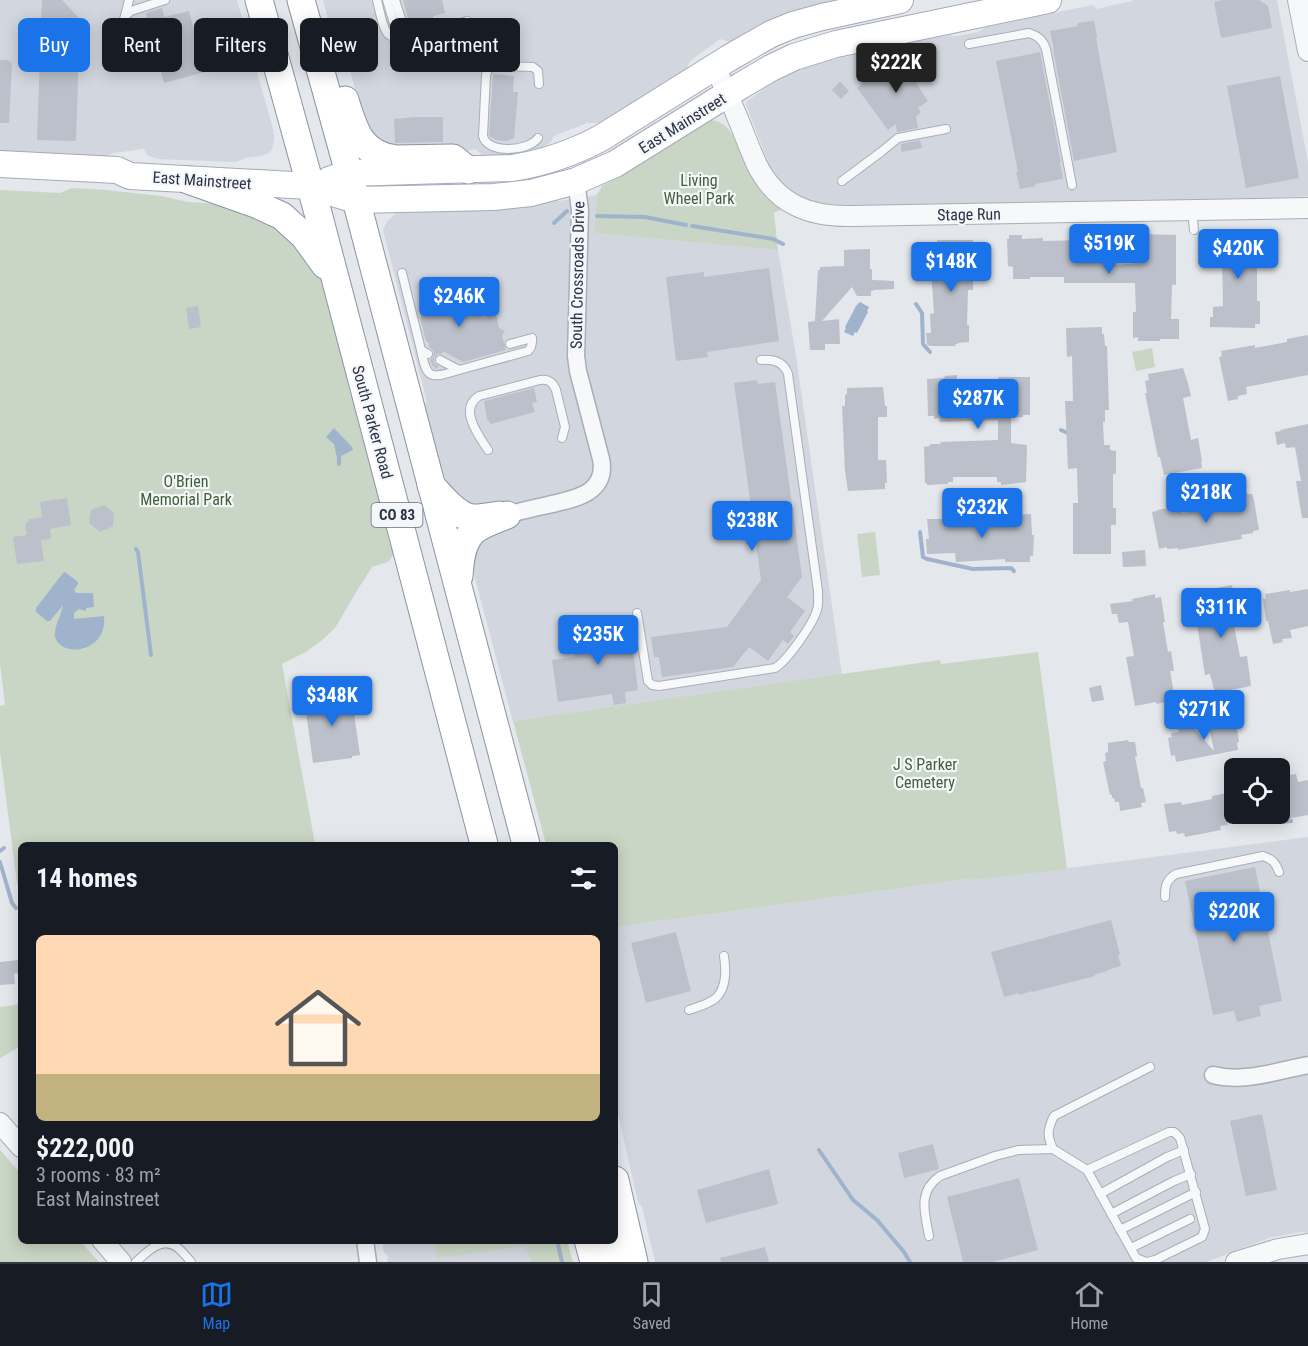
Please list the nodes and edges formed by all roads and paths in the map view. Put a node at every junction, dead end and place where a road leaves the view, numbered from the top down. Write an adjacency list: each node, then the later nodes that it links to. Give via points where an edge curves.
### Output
1 (129, 0): 12 (lane)
2 (165, 0): 12 (lane)
3 (259, 0): 34 (highway, South Parker Road / CO 83)
4 (377, 0): 15 (lane)
5 (387, 0): 13 (lane)
6 (395, 0): 14 (lane)
7 (900, 0): 10 (main road, East Mainstreet)
8 (1048, 0): 18 (main road, East Mainstreet, via 836,44)
9 (1298, 0): 17 (street)
10 (868, 7): 18 (main road, via 868,16 861,22 803,42); 19 (main road, East Mainstreet, via 794,25)
11 (304, 10): 26 (highway, via 333,58 353,128 368,149 396,159 453,158); 27 (highway, CO 83)
12 (125, 16)
13 (394, 18)
14 (398, 18)
15 (390, 36)
16 (969, 44): 33 (lane, via 1029,33 1041,40)
17 (1308, 51)
18 (794, 57): 21 (main road, East Mainstreet)
19 (715, 67): 21 (street, Stage Run); 22 (main road, East Mainstreet)
20 (539, 84): 24 (lane, via 538,71 533,67 488,69 483,136 489,145 504,148 525,147)
21 (728, 94): 32 (main road, East Mainstreet, via 628,157); 37 (street, Stage Run, via 765,178 792,204 820,215)
22 (660, 102): 26 (main road, East Mainstreet, via 594,142 556,158 512,168); 32 (main road, via 648,121 582,162)
23 (946, 129): 31 (lane, via 898,138)
24 (538, 138)
25 (0, 164): 29 (main road, East Mainstreet, via 117,170)
26 (468, 170): 27 (main road, East Mainstreet)
27 (349, 173): 34 (main road, East Mainstreet); 35 (highway, CO 83)
28 (0, 176): 29 (main road, East Mainstreet, via 115,181)
29 (130, 176): 30 (main road, East Mainstreet)
30 (188, 180): 34 (main road, East Mainstreet); 40 (highway, via 282,216 308,240)
31 (842, 181)
32 (576, 182): 35 (main road, East Mainstreet, via 504,196); 48 (street, South Crossroads Drive, via 580,210 576,356 602,471 598,483 582,496)
33 (1072, 184)
34 (310, 186): 35 (main road, East Mainstreet); 40 (highway, South Parker Road / CO 83)
35 (356, 200): 47 (highway, CO 83)
36 (1308, 208): 37 (street, Stage Run)
37 (1192, 210): 38 (lane)
38 (1194, 230)
39 (402, 273): 44 (lane, via 425,352 424,368 435,376)
40 (336, 284): 51 (highway, South Parker Road / CO 83)
41 (510, 344): 44 (lane, via 532,340 528,351)
42 (440, 360): 44 (lane)
43 (761, 360): 50 (lane, via 777,361 788,374 818,591 813,619 785,661 775,668 659,686 648,681)
44 (459, 370)
45 (562, 438): 46 (lane, via 565,427 556,390 549,381 540,380 473,400 473,423)
46 (488, 450)
47 (431, 485): 48 (highway, via 450,505 469,517); 49 (highway, CO 83)
48 (507, 515): 49 (highway, via 475,529 467,540 460,560)
49 (458, 586): 52 (highway, CO 83)
50 (638, 613)
51 (483, 842)
52 (525, 842)
53 (1279, 872): 54 (lane, via 1276,863 1263,856 1176,874 1167,882)
54 (1165, 897)
55 (724, 956): 56 (lane, via 726,971 716,998)
56 (689, 1010)
57 (1308, 1065): 59 (street, via 1250,1077)
58 (1150, 1067): 62 (lane, via 1053,1116 1048,1132)
59 (1213, 1075)
60 (0, 1123): 61 (street)
61 (18, 1144)
62 (1053, 1149): 64 (lane); 72 (lane, via 1018,1150 940,1176 929,1185 924,1203)
63 (1184, 1150): 64 (lane, via 1180,1138 1169,1132); 65 (lane); 68 (lane)
64 (1087, 1170): 68 (lane)
65 (1191, 1174): 66 (lane); 69 (lane)
66 (1196, 1192): 71 (lane); 86 (lane, via 1205,1229 1202,1237)
67 (618, 1193): 85 (highway)
68 (1100, 1194): 69 (lane)
69 (1111, 1214): 71 (lane)
70 (1190, 1219): 78 (lane)
71 (1120, 1230): 78 (lane)
72 (929, 1236)
73 (105, 1244): 79 (street)
74 (366, 1244): 82 (street)
75 (589, 1244): 83 (highway)
76 (611, 1244): 84 (highway)
77 (1308, 1244): 87 (street)
78 (1131, 1248): 86 (lane, via 1136,1258)
79 (121, 1262)
80 (136, 1262): 81 (lane, via 154,1246 170,1244)
81 (191, 1262)
82 (368, 1262)
83 (594, 1262)
84 (615, 1262)
85 (634, 1262)
86 (1146, 1262)
87 (1236, 1262)

